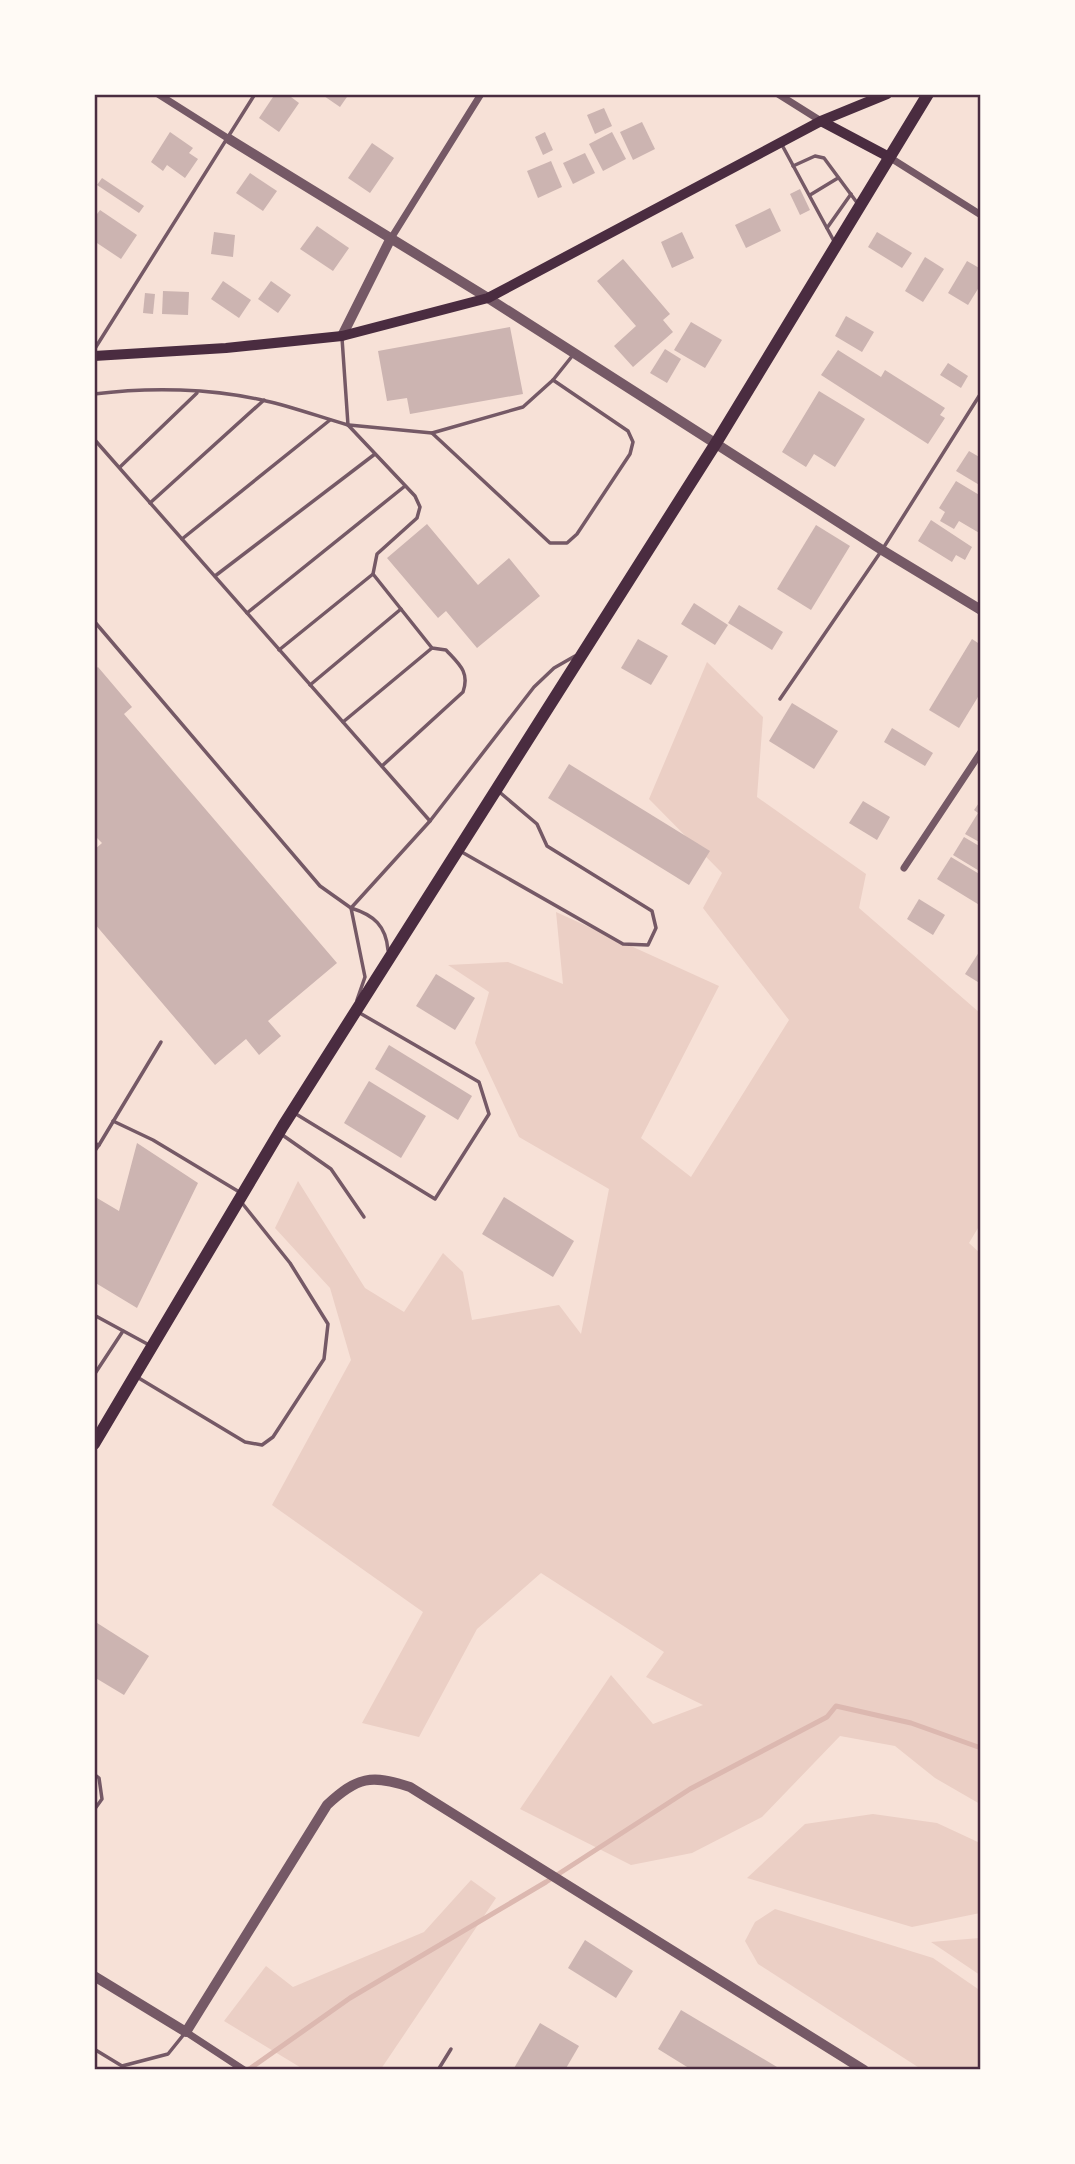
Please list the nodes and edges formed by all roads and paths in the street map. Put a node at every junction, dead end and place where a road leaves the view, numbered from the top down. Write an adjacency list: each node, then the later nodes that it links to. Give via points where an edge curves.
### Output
1 (158, 94): 8 (street)
2 (255, 94): 8 (lane)
3 (481, 94): 18 (street)
4 (778, 94): 7 (street)
5 (887, 94): 7 (main road)
6 (928, 94): 10 (main road)
7 (821, 121): 9 (main road); 10 (main road)
8 (229, 139): 18 (street); 22 (lane)
9 (781, 143): 11 (lane); 20 (main road)
10 (889, 158): 15 (main road); 16 (street)
11 (793, 166): 12 (lane, via 815,156 824,158); 14 (lane)
12 (839, 178): 13 (lane); 14 (lane)
13 (851, 194): 15 (lane); 17 (lane)
14 (810, 195): 17 (lane)
15 (860, 205): 19 (main road)
16 (981, 215)
17 (827, 228): 19 (lane)
18 (390, 240): 20 (street); 21 (street)
19 (836, 244): 34 (main road)
20 (488, 298): 21 (main road); 23 (street)
21 (342, 336): 24 (main road); 31 (lane)
22 (94, 351)
23 (575, 353): 25 (lane); 34 (street)
24 (94, 356)
25 (553, 380): 32 (lane, via 523,407); 32 (lane, via 628,431 633,442 630,454 567,543 551,543)
26 (197, 393): 28 (lane, via 127,390); 29 (lane); 36 (lane)
27 (981, 393): 40 (lane)
28 (94, 394)
29 (264, 400): 30 (lane); 38 (lane)
30 (330, 420): 31 (lane); 39 (lane)
31 (348, 425): 32 (lane); 35 (lane)
32 (432, 433)
33 (94, 439): 36 (lane)
34 (716, 443): 40 (street); 49 (main road)
35 (375, 454): 37 (lane); 42 (lane)
36 (120, 467): 38 (lane)
37 (405, 486): 41 (lane, via 420,507 417,518 377,554); 45 (lane)
38 (150, 503): 39 (lane)
39 (181, 539): 42 (lane)
40 (882, 550): 44 (street); 51 (lane)
41 (373, 574): 43 (lane); 48 (lane)
42 (215, 576): 45 (lane)
43 (401, 609): 47 (lane); 50 (lane)
44 (981, 610)
45 (247, 613): 48 (lane)
46 (94, 621): 59 (lane, via 320,886)
47 (432, 648): 52 (lane); 54 (lane, via 446,650 464,669 467,682 463,692)
48 (279, 650): 50 (lane)
49 (585, 651): 55 (main road); 56 (lane, via 554,668 534,687)
50 (310, 685): 52 (lane)
51 (780, 699)
52 (343, 722): 54 (lane)
53 (981, 752): 58 (street)
54 (382, 766): 56 (lane)
55 (497, 790): 57 (main road); 57 (lane, via 537,824 547,846 652,911 656,928 648,945 623,944)
56 (430, 821): 59 (lane)
57 (458, 850): 60 (main road)
58 (904, 868)
59 (351, 908): 60 (lane, via 371,914 387,935); 61 (lane, via 365,977)
60 (389, 960): 61 (main road)
61 (352, 1016): 63 (main road); 63 (lane, via 479,1082 489,1114 435,1199)
62 (161, 1042): 64 (lane)
63 (292, 1111): 65 (main road)
64 (113, 1121): 66 (lane); 68 (lane, via 153,1140)
65 (281, 1129): 68 (main road); 69 (lane, via 331,1170)
66 (97, 1144): 67 (lane)
67 (94, 1152)
68 (241, 1197): 72 (main road); 74 (lane, via 328,1324 324,1359 273,1437 262,1445 245,1442)
69 (364, 1217)
70 (94, 1315): 71 (lane)
71 (122, 1331): 72 (lane); 73 (lane)
72 (152, 1347): 74 (main road)
73 (94, 1375)
74 (135, 1376): 75 (main road)
75 (94, 1444)
76 (94, 1774): 77 (lane, via 102,1798)
77 (94, 1810)
78 (94, 1976): 79 (street)
79 (186, 2032): 80 (lane, via 167,2054 122,2066); 82 (street); 84 (street, via 327,1805 358,1780 386,1778 410,1787)
80 (94, 2049)
81 (451, 2049): 83 (lane)
82 (244, 2070)
83 (438, 2070)
84 (864, 2070)

